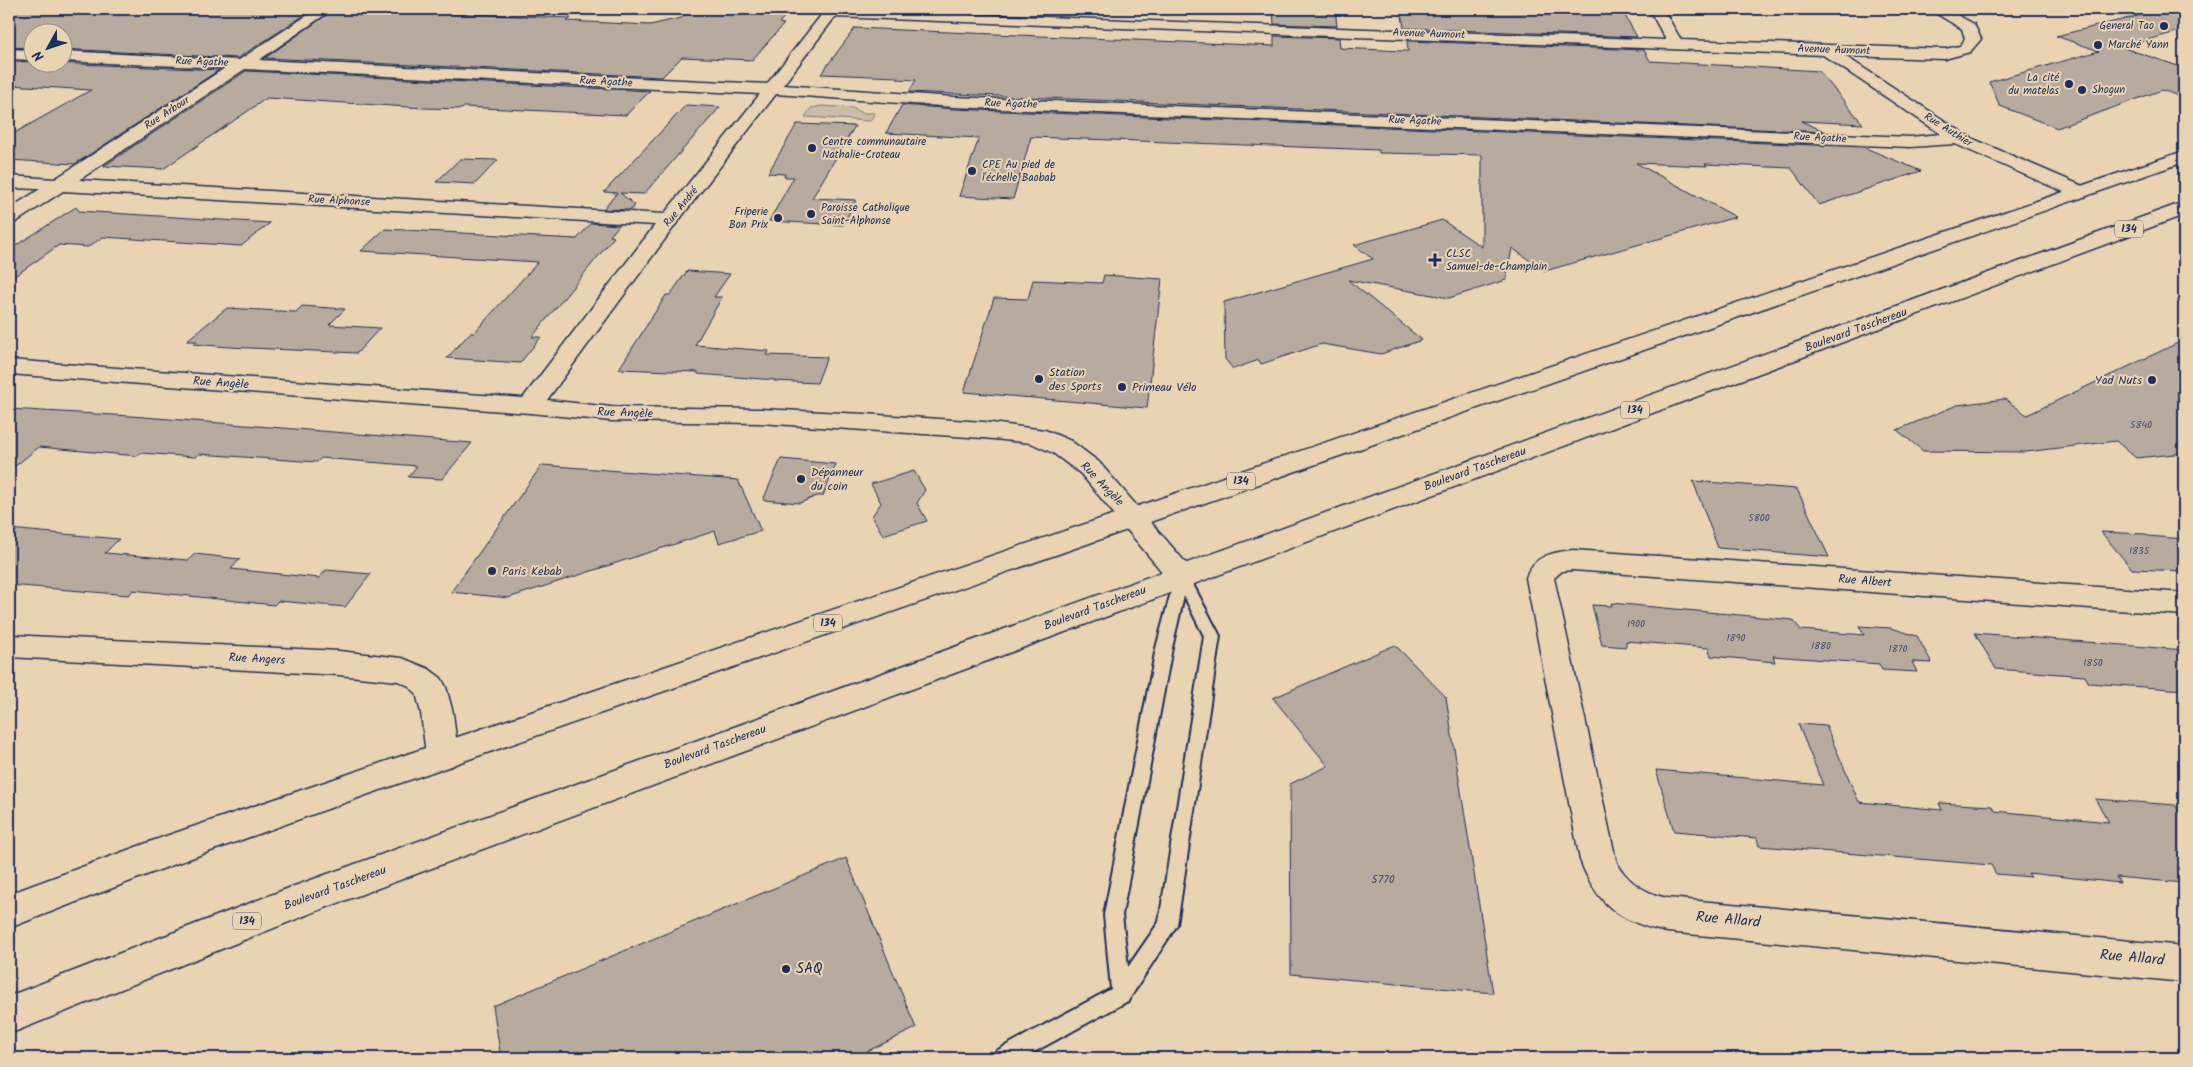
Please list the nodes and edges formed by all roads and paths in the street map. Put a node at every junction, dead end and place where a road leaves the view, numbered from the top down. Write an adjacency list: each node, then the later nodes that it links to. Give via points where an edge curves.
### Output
1 (326, 9): 10 (street, Rue Arbour)
2 (1656, 9): 5 (street)
3 (1936, 9): 6 (street, Avenue Aumont, via 1969,27 1973,39 1965,49 1945,54)
4 (832, 10): 5 (street, Avenue Aumont, via 1237,21); 11 (street, Rue André)
5 (1675, 43): 6 (street, Avenue Aumont)
6 (1826, 50): 12 (street, Rue Authier)
7 (9, 54): 8 (street)
8 (22, 55)
9 (72, 56): 10 (street, Rue Agathe)
10 (243, 64): 11 (street, Rue Agathe); 15 (street, Rue Arbour)
11 (771, 90): 12 (street, Rue Agathe, via 891,99 1879,141); 19 (street, Rue André)
12 (1959, 138): 16 (street, Rue Authier)
13 (2184, 156): 16 (street, 134)
14 (9, 182): 15 (street, Rue Alphonse)
15 (59, 184): 18 (street, Rue Arbour); 19 (street, Rue Alphonse)
16 (2080, 192): 22 (street, 134)
17 (2184, 208): 24 (street, Boulevard Taschereau / 134)
18 (9, 218)
19 (669, 220): 21 (street, Rue André)
20 (9, 367): 21 (street, Rue Angèle)
21 (530, 406): 22 (street, Rue Angèle, via 611,414 760,416 873,422 1022,434 1050,441 1069,452 1097,475)
22 (1134, 518): 24 (street, Rue Angèle); 27 (street, 134)
23 (1548, 567): 25 (street, Rue Albert, via 1574,560); 29 (street, Rue Allard, via 1540,574 1541,592 1598,860 1606,879 1632,903 1666,915)
24 (1182, 577): 30 (lane, via 1164,648 1113,915); 30 (lane, via 1212,636 1168,925); 31 (street, Boulevard Taschereau / 134, via 302,900)
25 (2184, 604)
26 (9, 646): 27 (street, Rue Angers, via 394,668 418,676 430,687)
27 (442, 755): 28 (street, 134)
28 (9, 911)
29 (2184, 964)
30 (1120, 994): 32 (lane)
31 (9, 1015)
32 (1003, 1058)

